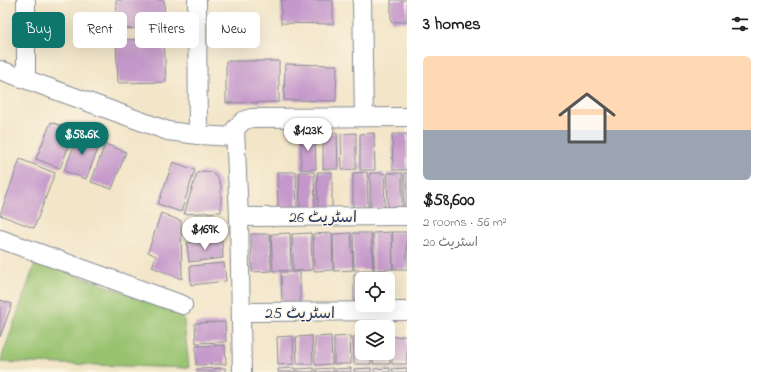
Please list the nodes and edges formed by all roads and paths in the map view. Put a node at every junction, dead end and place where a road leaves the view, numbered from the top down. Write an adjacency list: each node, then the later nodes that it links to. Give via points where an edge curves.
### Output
1 (26, 0): 5 (street)
2 (197, 0): 8 (street)
3 (362, 0): 6 (street)
4 (0, 70): 5 (street)
5 (26, 79): 8 (street, via 168,130)
6 (364, 117): 7 (street); 9 (street, via 251,118 238,125)
7 (407, 117)
8 (198, 135): 9 (street)
9 (234, 137): 11 (street)
10 (407, 216): 11 (street, اسٹریٹ 26)
11 (239, 217): 15 (street)
12 (0, 239): 13 (street)
13 (183, 305)
14 (407, 311): 15 (street, اسٹریٹ 25)
15 (241, 312): 16 (street)
16 (242, 372)

